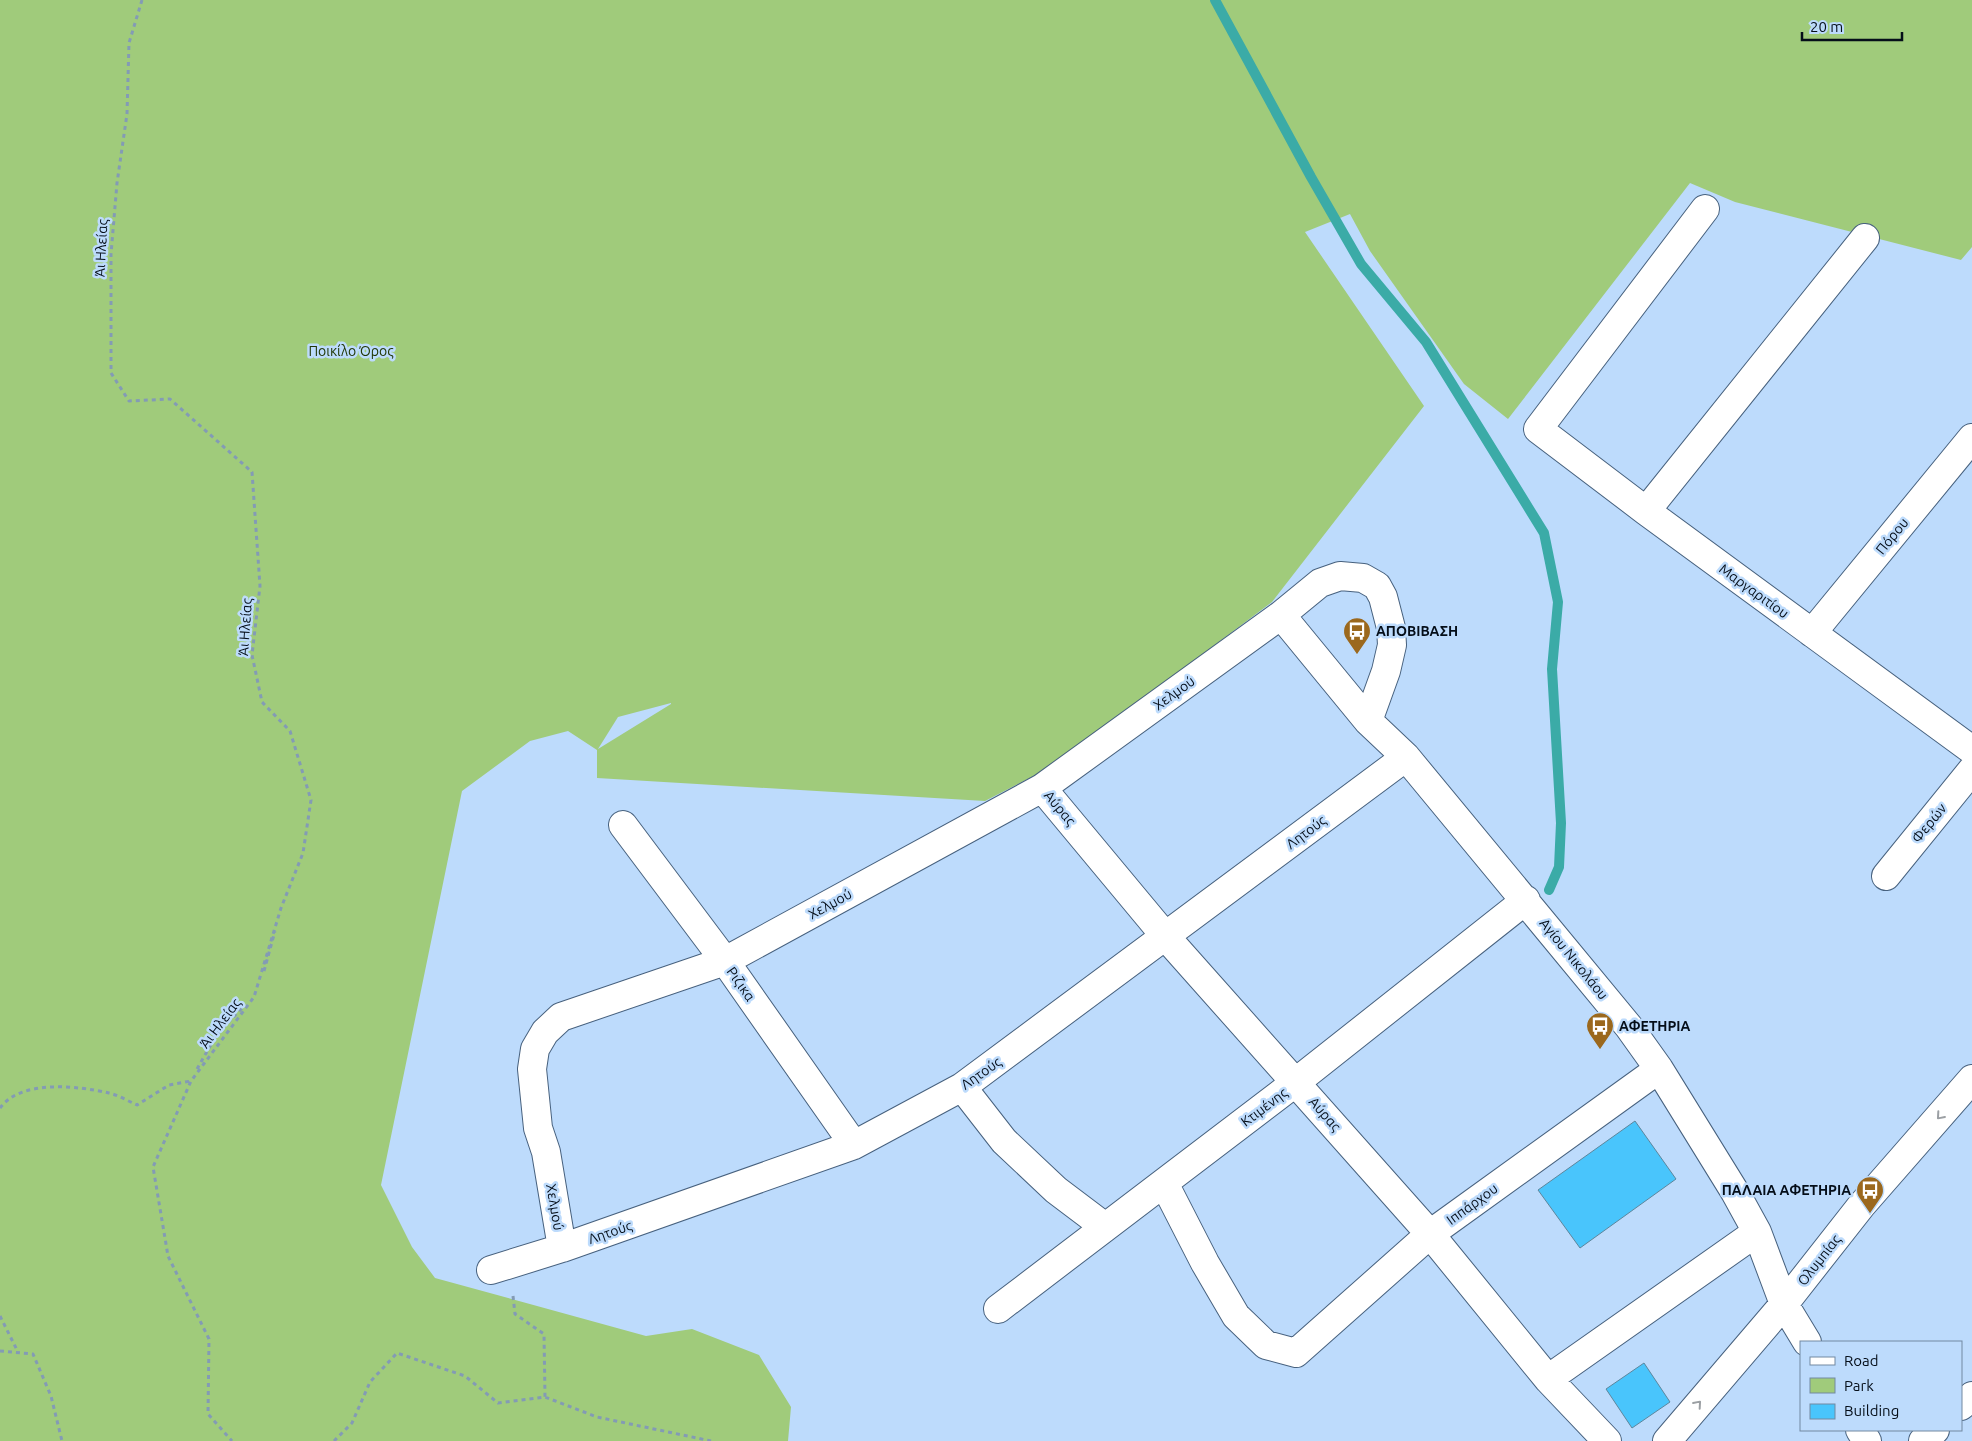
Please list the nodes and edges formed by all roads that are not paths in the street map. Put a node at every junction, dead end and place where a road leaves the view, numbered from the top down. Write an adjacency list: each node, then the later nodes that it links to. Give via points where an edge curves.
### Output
1 (1705, 209): 4 (street, Μαργαριτίου, via 1538,429)
2 (1865, 238): 4 (street)
3 (1972, 438): 6 (street, Πόρου)
4 (1646, 512): 6 (street, Μαργαριτίου)
5 (1281, 616): 7 (street, Αγίου Νικολάου); 7 (street, Χελμού, via 1320,583 1340,576 1363,578 1377,586 1388,610 1392,645); 11 (street, Χελμού)
6 (1812, 633): 8 (street, Μαργαριτίου)
7 (1368, 721): 9 (street, Αγίου Νικολάου)
8 (1972, 750)
9 (1406, 757): 14 (street, Αγίου Νικολάου); 15 (street, Λητούς)
10 (1972, 770): 13 (street, Φερών)
11 (1042, 788): 15 (street, Αύρας); 16 (street, Χελμού)
12 (623, 825): 16 (street, Ριζικα)
13 (1886, 876)
14 (1526, 900): 17 (street, Αγίου Νικολάου); 19 (street, Κτιμένης)
15 (1166, 938): 19 (street, Αύρας); 20 (street, Λητούς)
16 (725, 961): 21 (street, Ριζικα); 26 (street, Χελμού, via 561,1017 545,1032 535,1049 532,1076 538,1128 546,1152)
17 (1659, 1069): 24 (street, Αγίου Νικολάου); 25 (street, Ιππάρχου)
18 (1972, 1079): 28 (street, Ολυμπίας, one-way to 28, via 1861,1206)
19 (1296, 1082): 22 (street, Κτιμένης); 25 (street, Αύρας)
20 (962, 1087): 21 (street, Λητούς); 23 (street, via 1004,1141 1056,1190)
21 (854, 1146): 26 (street, Λητούς)
22 (1164, 1182): 23 (street, Κτιμένης); 25 (street, Ιππάρχου, via 1236,1316 1266,1345 1296,1353)
23 (1105, 1227): 29 (street, Κτιμένης)
24 (1757, 1232): 28 (street, Αγίου Νικολάου); 31 (street)
25 (1430, 1234): 31 (street, Αύρας)
26 (562, 1248): 27 (street, Λητούς)
27 (491, 1270)
28 (1784, 1304): 30 (street, Αγίου Νικολάου); 36 (street, Ολυμπίας, one-way to 28)
29 (998, 1309)
30 (1806, 1341)
31 (1548, 1379): 35 (street, Αύρας)
32 (1972, 1396): 33 (street)
33 (1962, 1405)
34 (1934, 1431): 37 (street)
35 (1607, 1441)
36 (1667, 1441)
37 (1923, 1441)

